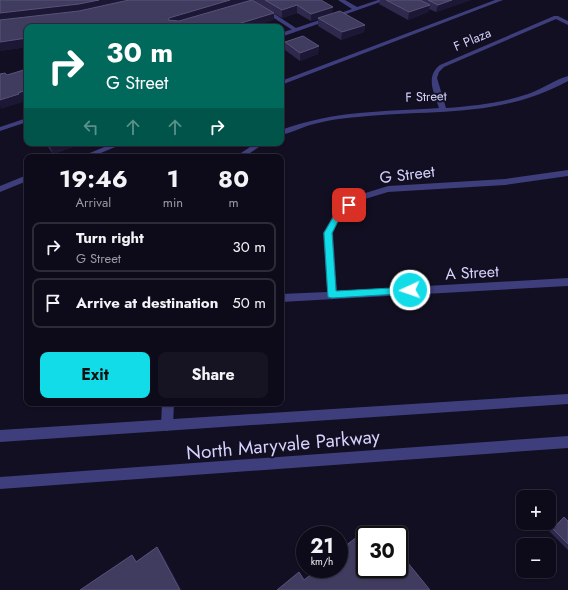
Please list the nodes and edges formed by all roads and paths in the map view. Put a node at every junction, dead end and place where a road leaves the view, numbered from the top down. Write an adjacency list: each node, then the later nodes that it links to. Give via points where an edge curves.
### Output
1 (341, 0): 5 (street)
2 (383, 0): 5 (street)
3 (500, 0): 10 (street)
4 (254, 4): 7 (street)
5 (357, 9): 7 (street)
6 (568, 23): 11 (street, F Plaza, via 556,17 442,66 434,78)
7 (296, 30): 8 (street)
8 (284, 34)
9 (568, 78): 11 (street, F Street, via 517,100 489,106)
10 (284, 82)
11 (443, 110): 14 (street, F Street, via 341,117)
12 (24, 121): 13 (street)
13 (0, 129)
14 (284, 132)
15 (113, 146): 17 (street)
16 (256, 146): 18 (street)
17 (92, 154)
18 (244, 154)
19 (568, 173): 23 (street, G Street, via 505,182 388,189 362,197 337,216 328,233)
20 (24, 179): 21 (street)
21 (0, 189)
22 (568, 282): 23 (street, A Street)
23 (332, 295): 24 (street, A Street)
24 (284, 298)
25 (568, 399): 27 (street, North Maryvale Parkway)
26 (168, 406): 27 (street)
27 (167, 425): 28 (street, North Maryvale Parkway)
28 (0, 436)
29 (568, 442): 30 (street, North Maryvale Parkway)
30 (0, 483)

